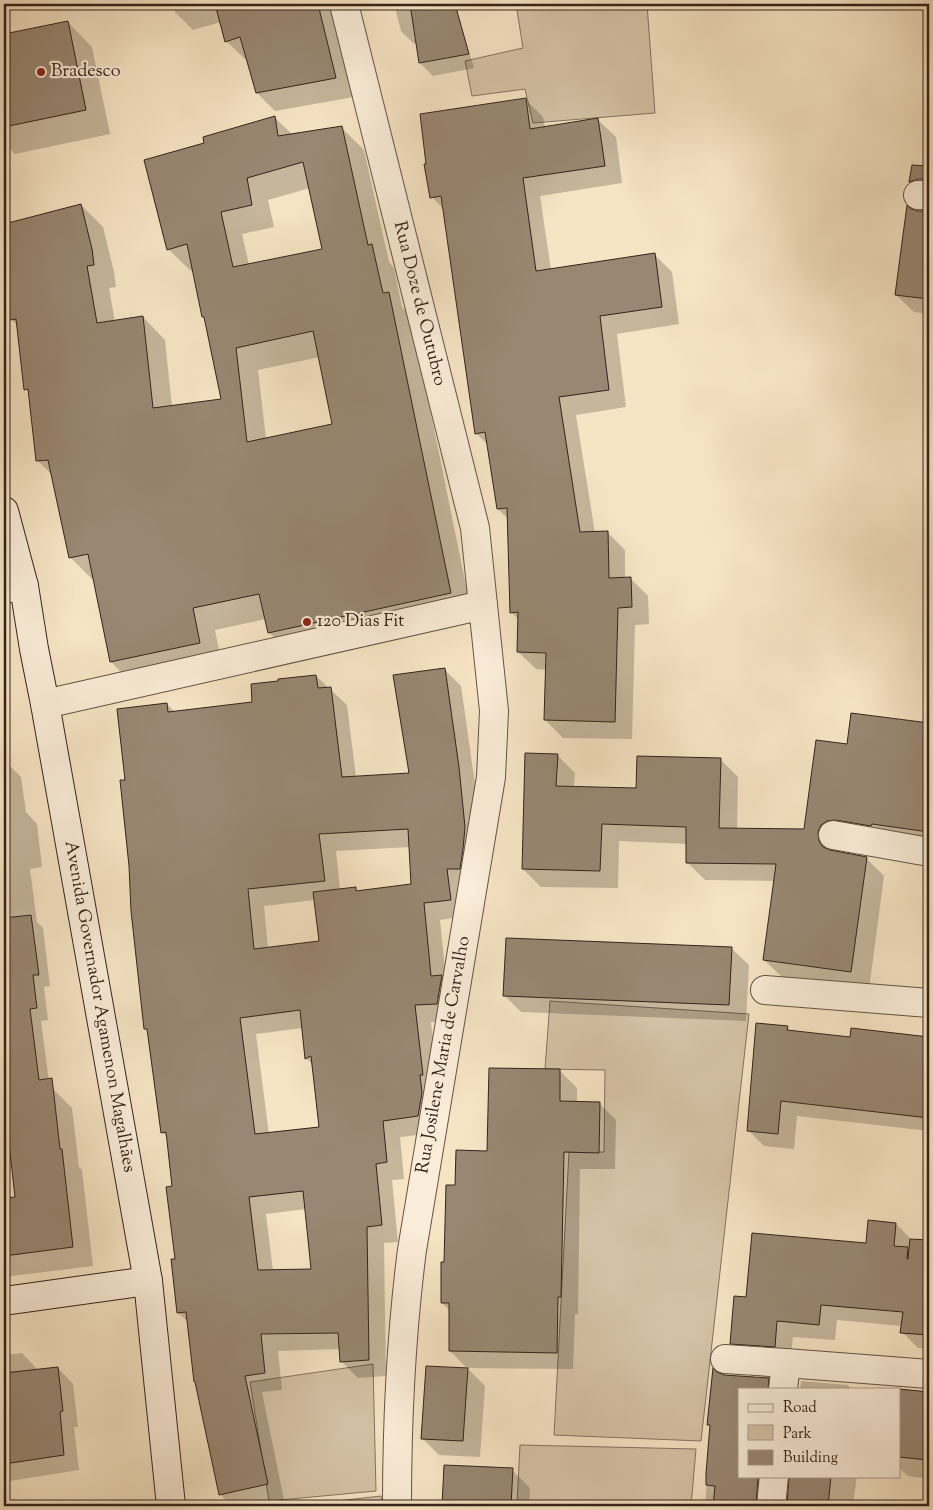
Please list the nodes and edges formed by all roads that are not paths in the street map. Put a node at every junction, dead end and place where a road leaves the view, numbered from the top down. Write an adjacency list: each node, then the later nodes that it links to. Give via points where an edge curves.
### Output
1 (344, 4): 4 (street, Rua Doze de Outubro, via 474,528)
2 (4, 510): 3 (street, Avenida Governador Agamenon Magalhães)
3 (14, 587): 5 (street, Avenida Governador Agamenon Magalhães, via 34,649)
4 (483, 605): 5 (street); 17 (street, Rua Josilene Maria de Carvalho, via 494,711 491,777 412,1250 400,1369)
5 (46, 704): 10 (street, Avenida Governador Agamenon Magalhães)
6 (833, 835): 7 (street)
7 (929, 852)
8 (765, 990): 9 (street)
9 (929, 1002)
10 (148, 1280): 11 (street); 16 (street, Avenida Governador Agamenon Magalhães)
11 (4, 1301)
12 (724, 1359): 14 (street)
13 (929, 1374): 14 (street)
14 (785, 1376)
15 (774, 1478): 18 (street)
16 (171, 1506)
17 (397, 1506)
18 (771, 1506)

